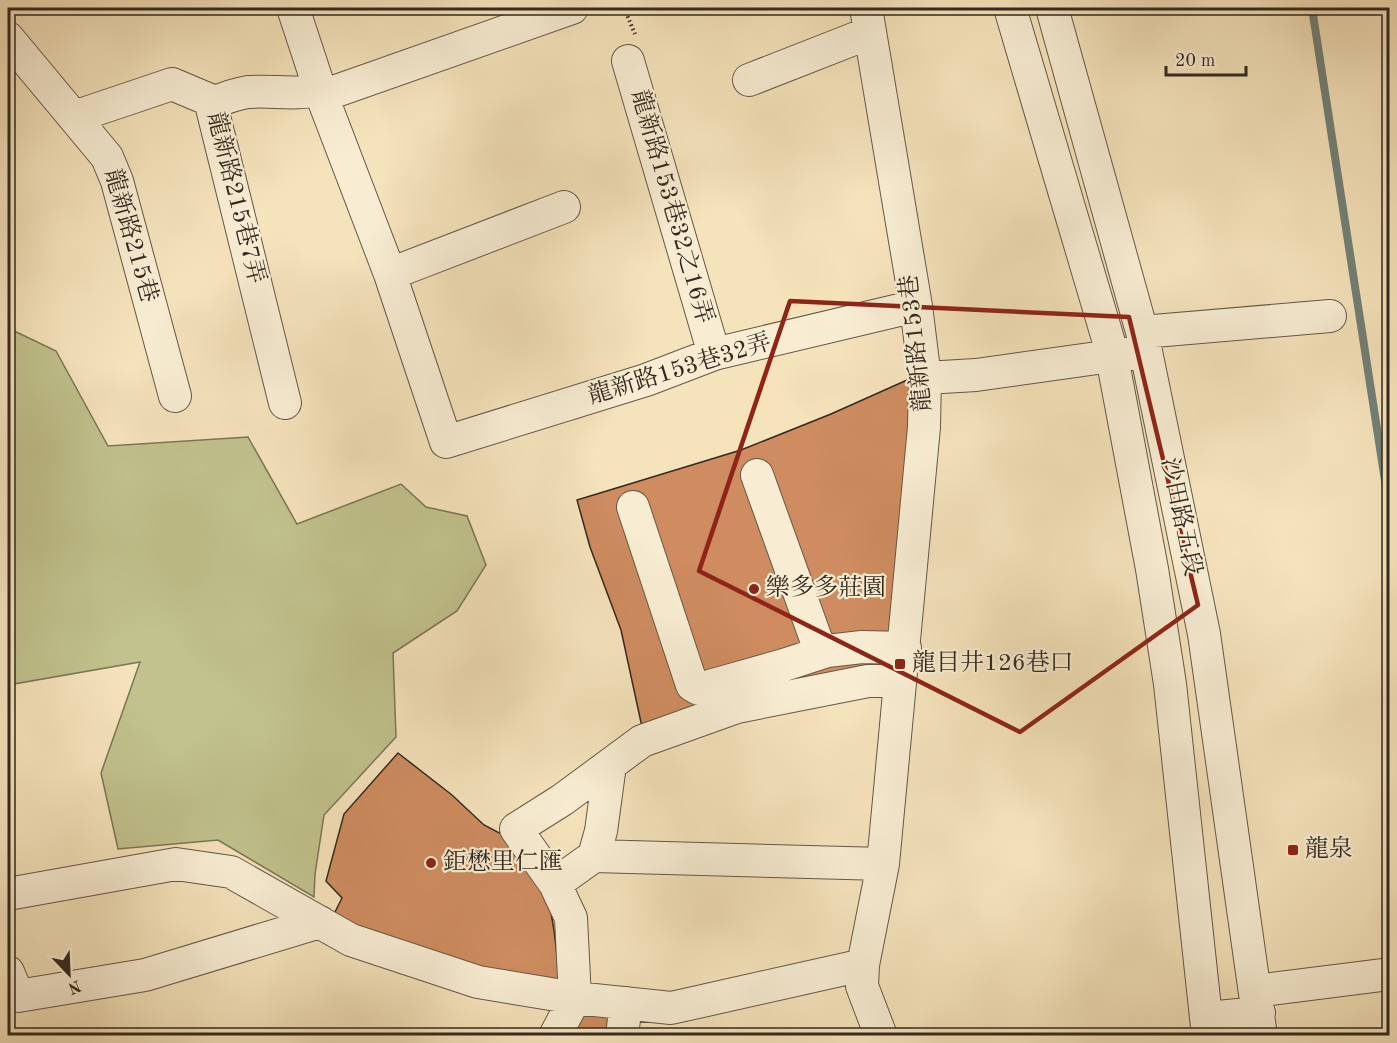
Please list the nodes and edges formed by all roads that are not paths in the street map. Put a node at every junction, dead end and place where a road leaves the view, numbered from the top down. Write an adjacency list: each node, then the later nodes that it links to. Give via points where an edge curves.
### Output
1 (293, 8): 9 (street)
2 (572, 8): 9 (street)
3 (1010, 8): 18 (street, 沙田路五段)
4 (1052, 8): 16 (street, 沙田路五段)
5 (867, 20): 8 (street); 14 (street, 龍新路153巷)
6 (8, 38): 11 (street, 龍新路215巷)
7 (628, 61): 17 (street, 龍新路153巷32之16弄)
8 (749, 80)
9 (321, 93): 10 (street, via 249,92); 13 (street)
10 (211, 104): 11 (street, 龍新路215巷7弄, via 210,100 172,84); 21 (street, 龍新路215巷7弄)
11 (74, 117): 20 (street, 龍新路215巷, via 107,157 117,181)
12 (564, 207): 13 (street)
13 (390, 274): 17 (street, 龍新路153巷32弄, via 446,442 646,380)
14 (916, 306): 17 (street, 龍新路153巷32弄); 19 (street, 龍新路153巷)
15 (1330, 316): 16 (street)
16 (1144, 341): 18 (street); 38 (street, 沙田路五段, via 1204,634)
17 (714, 354)
18 (1112, 357): 19 (street); 39 (street, 沙田路五段, via 1170,684)
19 (925, 378): 24 (street, 龍新路153巷)
20 (175, 396)
21 (285, 403)
22 (757, 475): 25 (street)
23 (633, 507): 25 (street, via 692,685 699,689)
24 (904, 648): 25 (street, via 862,647); 26 (street, 龍新路153巷)
25 (820, 653)
26 (900, 681): 27 (street, via 868,681 737,707 642,741); 29 (street, 龍新路153巷)
27 (610, 765): 28 (street); 30 (street, via 516,830)
28 (594, 856): 29 (street); 30 (street)
29 (883, 864): 33 (street, 龍新路153巷)
30 (555, 884): 36 (street, via 571,918)
31 (8, 894): 32 (street, via 176,864 231,872)
32 (320, 922): 34 (street, via 145,975 18,996); 36 (street, via 351,940 478,982)
33 (863, 965): 37 (street, via 671,1008); 42 (street, 龍新路153巷, via 862,986)
34 (8, 972)
35 (1389, 974): 38 (street)
36 (575, 998): 37 (street); 40 (street)
37 (626, 1004): 41 (street)
38 (1259, 1013): 39 (street)
39 (1208, 1027)
40 (555, 1035)
41 (622, 1035)
42 (881, 1035)

